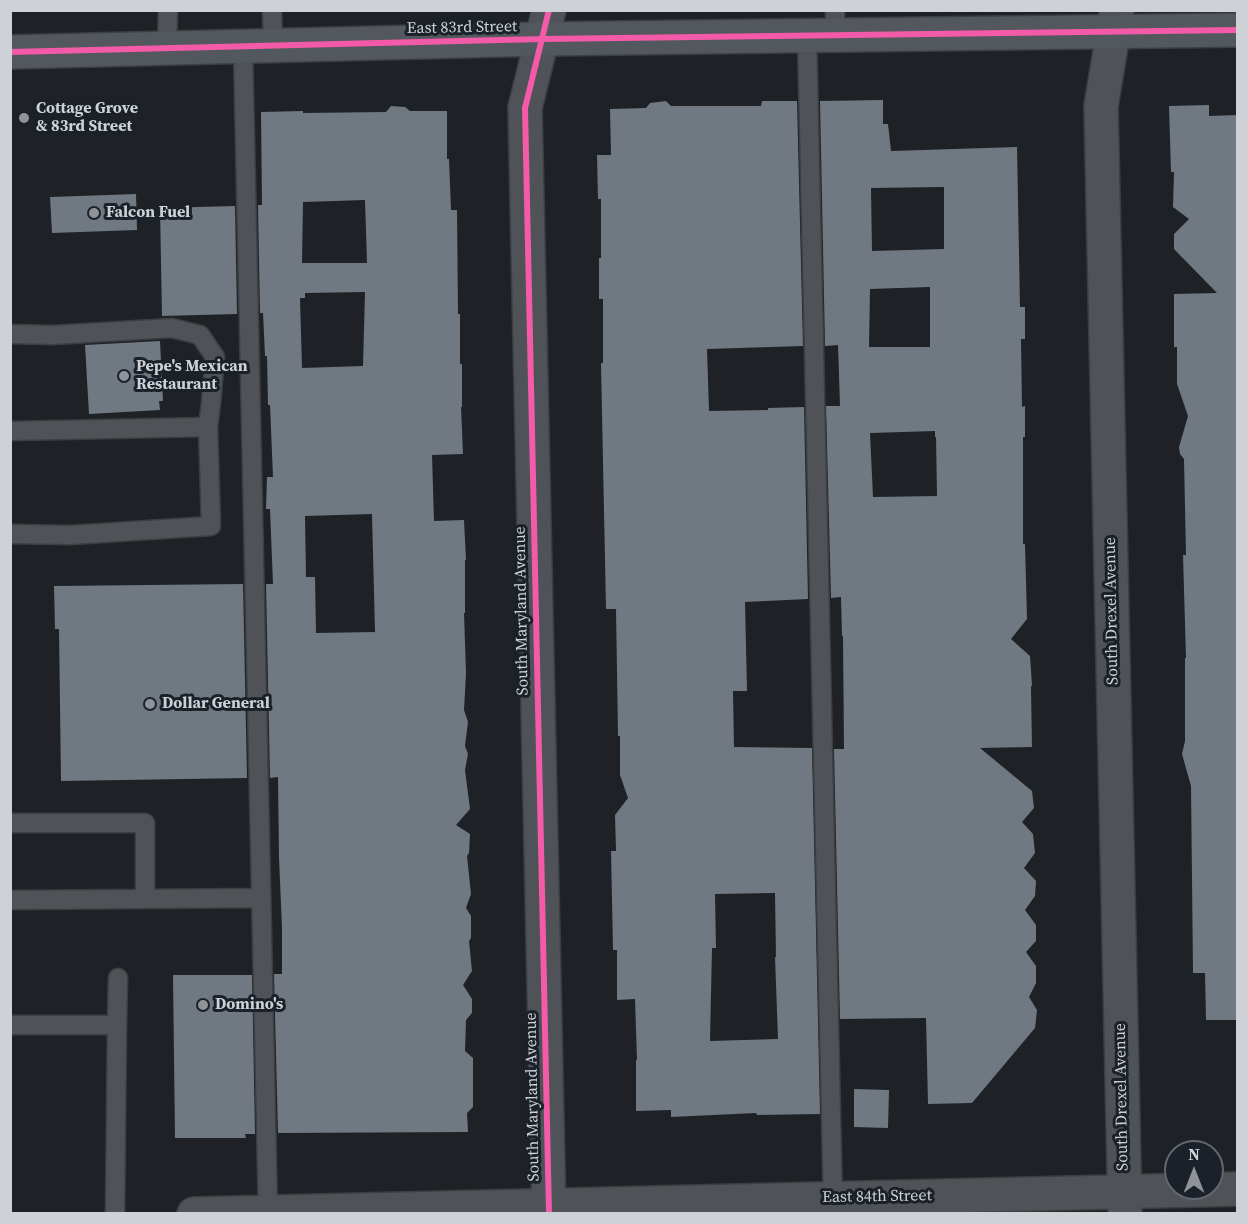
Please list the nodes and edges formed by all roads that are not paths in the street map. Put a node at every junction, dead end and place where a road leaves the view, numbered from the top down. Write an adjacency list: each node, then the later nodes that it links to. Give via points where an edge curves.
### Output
1 (168, 10): 8 (lane)
2 (272, 10): 7 (lane)
3 (1115, 21): 5 (street, East 83rd Street); 6 (street, East 83rd Street); 22 (street, South Drexel Avenue, via 1101,106)
4 (545, 25): 5 (street, East 83rd Street); 7 (street, East 83rd Street); 24 (street, South Maryland Avenue, via 525,108)
5 (826, 27): 23 (lane)
6 (1238, 30)
7 (258, 46): 8 (street, East 83rd Street); 15 (lane)
8 (167, 49): 9 (street, East 83rd Street)
9 (10, 52)
10 (10, 334): 11 (lane, via 172,328 200,334 215,357)
11 (208, 426): 12 (lane); 13 (lane, via 211,526 71,535)
12 (10, 431)
13 (10, 534)
14 (10, 824): 16 (lane, via 145,823)
15 (261, 898): 16 (lane); 25 (lane)
16 (145, 899): 17 (lane)
17 (10, 900)
18 (118, 978): 20 (lane)
19 (10, 1025): 20 (lane)
20 (117, 1025): 26 (lane)
21 (1238, 1189): 22 (street, East 84th Street)
22 (1124, 1202): 23 (street, East 84th Street)
23 (833, 1206): 24 (street, East 84th Street)
24 (549, 1209): 25 (street, East 84th Street)
25 (268, 1213): 27 (street, East 84th Street)
26 (115, 1214)
27 (194, 1214)

